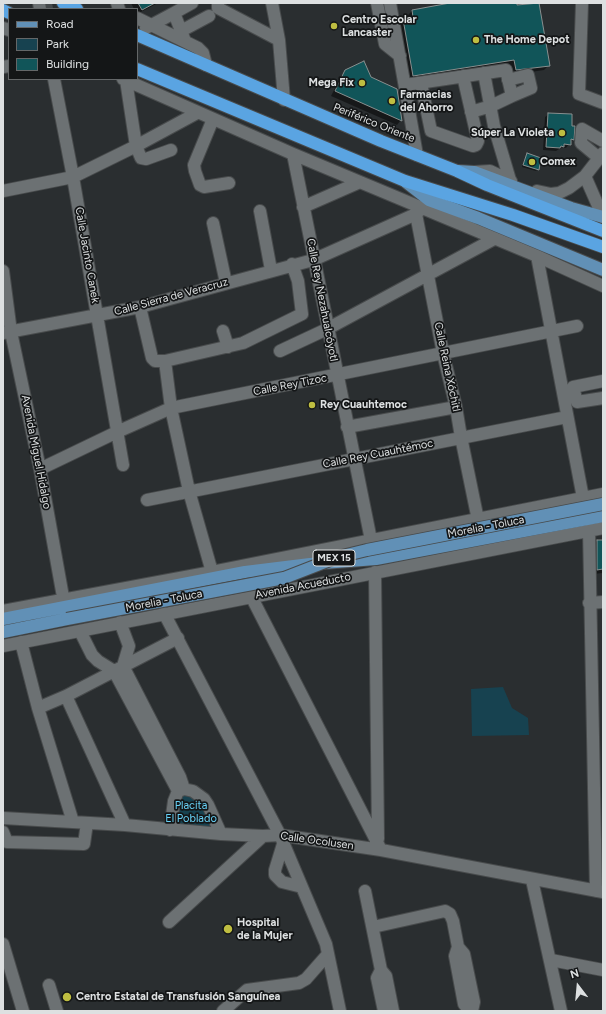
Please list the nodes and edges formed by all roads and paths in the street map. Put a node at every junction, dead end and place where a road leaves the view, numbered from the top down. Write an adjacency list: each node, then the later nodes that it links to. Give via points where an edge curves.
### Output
1 (63, 3): 8 (highway)
2 (192, 3): 9 (street)
3 (218, 3): 16 (street, via 218,8)
4 (272, 3): 16 (street)
5 (377, 3): 17 (street, via 385,44)
6 (391, 3): 17 (street)
7 (582, 3): 29 (street, via 579,94)
8 (75, 8)
9 (174, 12): 12 (street); 15 (street)
10 (209, 16): 15 (street)
11 (138, 18): 12 (street)
12 (150, 24): 13 (street); 15 (street)
13 (138, 34)
14 (138, 35): 18 (highway, Periférico Oriente)
15 (183, 36): 18 (street, via 201,50)
16 (279, 40): 28 (street)
17 (400, 56): 26 (street)
18 (206, 65): 28 (highway, Periférico Oriente)
19 (138, 69): 47 (highway)
20 (484, 73): 21 (street); 24 (street, via 506,70); 30 (street)
21 (463, 76): 25 (street); 32 (street)
22 (54, 80): 45 (street, Calle Jacinto Canek)
23 (125, 80): 31 (street); 35 (street)
24 (508, 80): 27 (street); 27 (street, via 528,75 531,88)
25 (421, 83): 26 (street); 32 (street, via 431,131 476,145 478,141)
26 (405, 85): 38 (street)
27 (512, 96): 30 (street)
28 (284, 100): 38 (highway, Periférico Oriente)
29 (603, 104)
30 (491, 106): 32 (street); 40 (street)
31 (197, 112): 33 (street); 35 (street)
32 (471, 112)
33 (212, 119): 37 (street); 49 (street, via 194,171 200,186)
34 (603, 141): 39 (street, via 582,130 581,143)
35 (136, 146): 36 (street, via 143,159); 45 (street)
36 (171, 150)
37 (293, 154): 48 (street); 52 (street, Calle Rey Nezahualcóyotl)
38 (417, 155): 41 (highway, Periférico Oriente)
39 (601, 156): 44 (street)
40 (504, 161): 42 (street); 46 (street)
41 (457, 171): 43 (main road); 59 (highway, Periférico Oriente)
42 (490, 171): 43 (street); 46 (street)
43 (474, 172): 54 (main road)
44 (585, 176): 46 (street, via 560,193 551,194); 51 (street)
45 (73, 177): 50 (street); 72 (street, Calle Jacinto Canek)
46 (510, 180)
47 (405, 181): 53 (main road); 61 (highway)
48 (360, 182): 52 (street); 53 (street)
49 (229, 183)
50 (3, 191)
51 (598, 199): 56 (street)
52 (303, 207): 63 (street, Calle Rey Nezahualcóyotl)
53 (422, 207): 60 (street); 63 (street, Calle Sierra de Veracruz); 66 (main road, via 478,218); 68 (street, Calle Reina Xóchitl)
54 (571, 208): 56 (main road); 57 (main road)
55 (260, 211): 65 (street)
56 (603, 217)
57 (603, 222)
58 (213, 223): 69 (street)
59 (603, 231)
60 (494, 239): 62 (street); 68 (street)
61 (603, 247)
62 (537, 256): 70 (street); 76 (street)
63 (313, 260): 64 (street, Calle Sierra de Veracruz); 74 (street, Calle Rey Nezahualcóyotl)
64 (292, 264): 65 (street, Calle Sierra de Veracruz); 78 (street, via 298,281 302,314 243,343)
65 (271, 270): 69 (street, Calle Sierra de Veracruz)
66 (603, 270)
67 (3, 271): 77 (street, Avenida Miguel Hidalgo)
68 (428, 274): 74 (street); 80 (street, Calle Reina Xóchitl)
69 (226, 283): 71 (street, Calle Sierra de Veracruz)
70 (603, 286)
71 (140, 307): 72 (street, Calle Sierra de Veracruz); 81 (street, via 152,358 155,361)
72 (97, 315): 77 (street, Calle Sierra de Veracruz); 89 (street, Calle Jacinto Canek)
73 (577, 326): 76 (street, Calle Rey Tizoc)
74 (327, 329): 79 (street); 82 (street, Calle Rey Nezahualcóyotl)
75 (223, 331): 78 (street)
76 (551, 332): 80 (street, Calle Rey Tizoc); 87 (street)
77 (7, 333): 93 (street, Avenida Miguel Hidalgo)
78 (228, 347): 81 (street)
79 (280, 351)
80 (443, 354): 82 (street, Calle Rey Tizoc); 85 (street, Calle Reina Xóchitl)
81 (165, 361): 86 (street)
82 (337, 375): 86 (street, Calle Rey Tizoc); 88 (street, Calle Rey Nezahualcóyotl)
83 (603, 382): 84 (street, via 573,387 577,402)
84 (603, 398)
85 (456, 407): 88 (street); 90 (street, Calle Reina Xóchitl)
86 (171, 408): 89 (street, Calle Rey Tizoc); 94 (street)
87 (567, 417): 90 (street, Calle Rey Cuauhtémoc); 96 (street)
88 (347, 427): 91 (street, Calle Rey Nezahualcóyotl)
89 (117, 432): 92 (street, Calle Jacinto Canek); 93 (street, Calle Rey Tizoc)
90 (461, 437): 91 (street, Calle Rey Cuauhtémoc); 100 (street, Calle Reina Xóchitl)
91 (354, 459): 94 (street, Calle Rey Cuauhtémoc); 103 (street, Calle Rey Nezahualcóyotl)
92 (123, 465)
93 (40, 469): 109 (street, Avenida Miguel Hidalgo)
94 (189, 491): 97 (street, Calle Rey Cuauhtémoc); 104 (street)
95 (603, 494): 96 (street)
96 (583, 498): 100 (street)
97 (147, 500)
98 (603, 504): 109 (main road, Morelia - Toluca / MEX 15, bridge, via 367,550 338,557 284,578)
99 (603, 516): 109 (main road, Morelia - Toluca / MEX 15, bridge, via 376,559 245,572)
100 (478, 520): 103 (street)
101 (603, 528): 102 (street, Avenida Acueducto)
102 (589, 530): 105 (street, Avenida Acueducto); 108 (street)
103 (371, 540): 104 (street)
104 (212, 572): 109 (street)
105 (375, 572): 106 (street, Avenida Acueducto); 132 (street)
106 (251, 596): 111 (street, Avenida Acueducto); 132 (street)
107 (603, 602): 108 (street)
108 (589, 603): 136 (street)
109 (65, 609): 110 (street); 112 (main road, Morelia - Toluca / MEX 15); 114 (street, Avenida Miguel Hidalgo); 115 (main road, Morelia - Toluca / MEX 15)
110 (3, 611)
111 (164, 613): 113 (street, Avenida Acueducto); 116 (street)
112 (3, 619)
113 (120, 622): 114 (street, Avenida Acueducto); 119 (street, via 129,646)
114 (75, 631): 117 (street, Avenida Acueducto); 119 (street, Avenida Miguel Hidalgo, via 98,661)
115 (3, 632)
116 (178, 638): 119 (street); 131 (street)
117 (21, 642): 118 (street, Avenida Acueducto); 121 (street)
118 (3, 646)
119 (118, 668): 120 (street); 122 (street, via 180,777)
120 (66, 696): 121 (street); 126 (street)
121 (38, 708): 124 (street)
122 (181, 790): 127 (street, via 174,801); 129 (street, via 198,794 208,805)
123 (3, 818): 124 (street, Calle Ocolusen)
124 (73, 822): 125 (street, Calle Ocolusen)
125 (87, 823): 126 (street, Calle Ocolusen); 128 (street, via 84,844 7,842)
126 (125, 825): 127 (street, Calle Ocolusen)
127 (170, 830): 129 (street, Calle Ocolusen)
128 (3, 832)
129 (221, 834): 130 (street, Calle Ocolusen)
130 (263, 836): 131 (street, Calle Ocolusen); 137 (street)
131 (281, 840): 132 (street, Calle Ocolusen); 134 (street); 134 (street, via 275,875 282,882)
132 (379, 846): 133 (street, Calle Ocolusen)
133 (532, 880): 136 (street, Calle Ocolusen); 141 (street)
134 (302, 887): 140 (street)
135 (365, 891): 138 (street)
136 (599, 892)
137 (169, 922)
138 (373, 927): 142 (street); 151 (street, via 445,911 450,914 458,946 455,956 464,1004)
139 (3, 944): 145 (street)
140 (328, 954): 147 (street, via 311,980 248,990); 148 (street)
141 (551, 960): 143 (street); 152 (street)
142 (381, 970): 149 (street, via 377,978); 150 (street, via 386,976)
143 (603, 970)
144 (49, 984): 146 (street)
145 (23, 1011)
146 (57, 1011)
147 (224, 1011)
148 (340, 1011)
149 (384, 1011)
150 (393, 1011)
151 (471, 1011)
152 (561, 1011)

